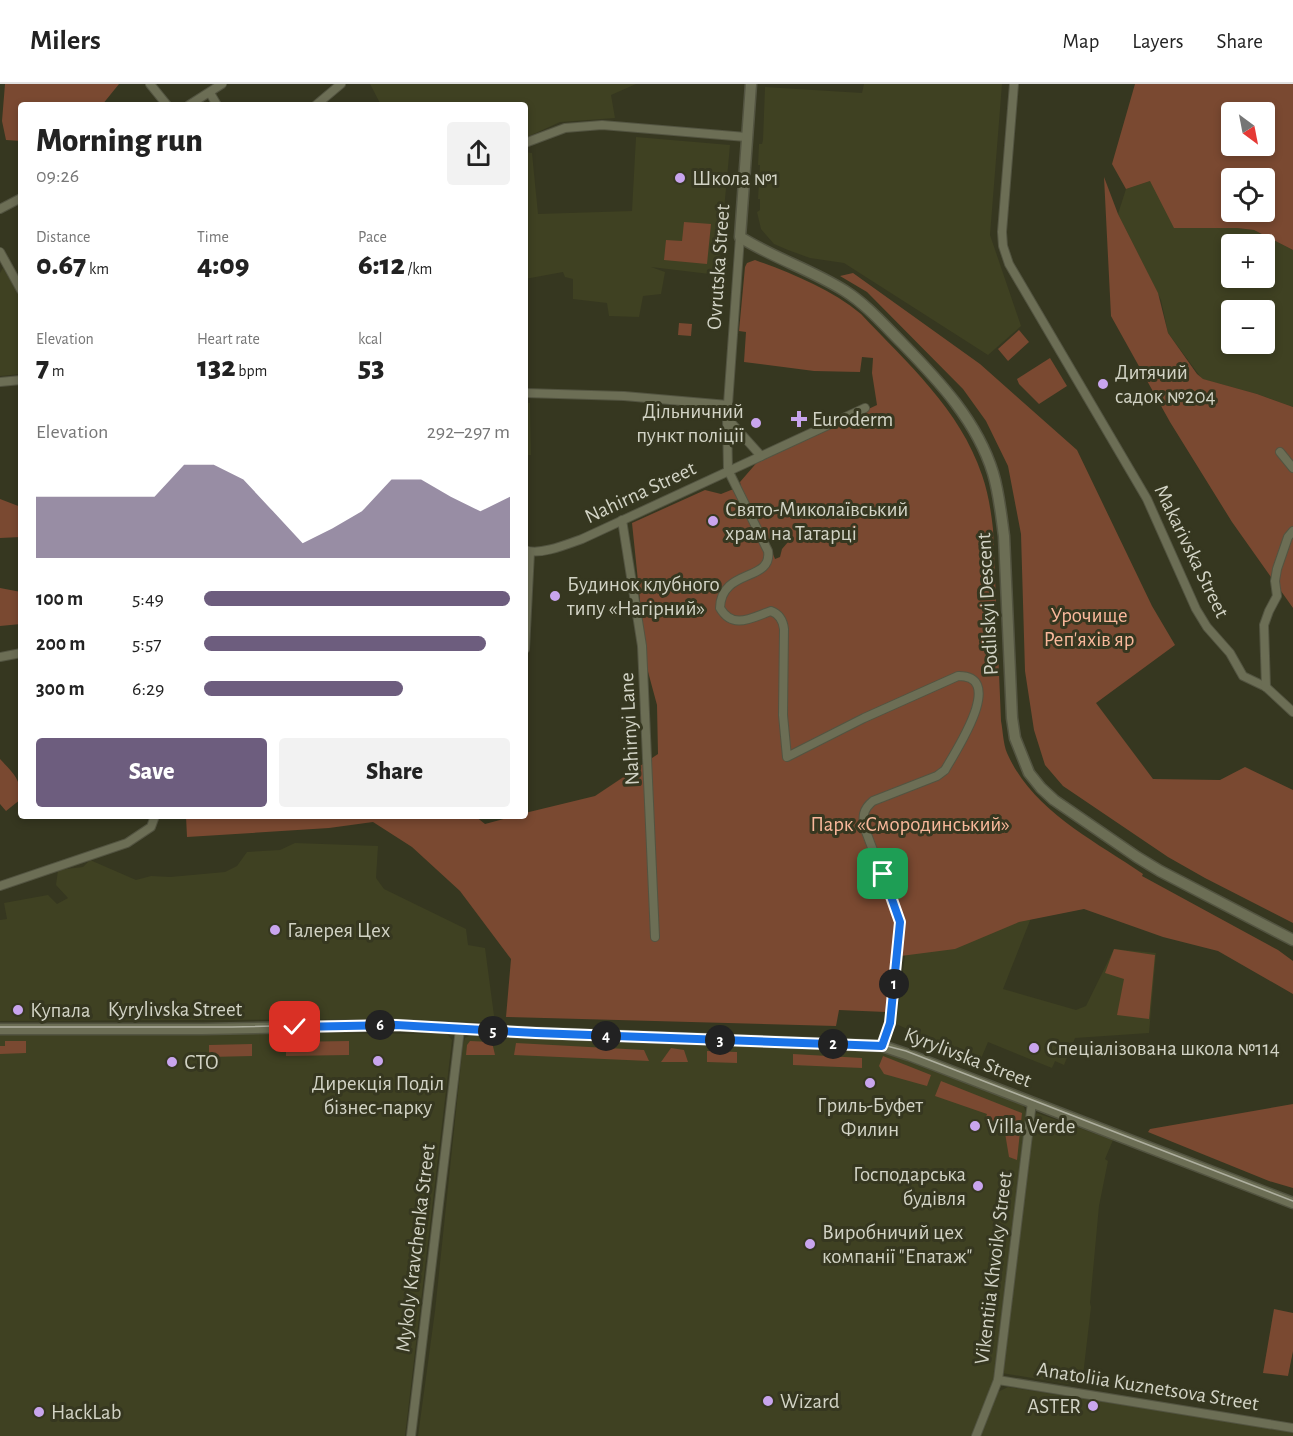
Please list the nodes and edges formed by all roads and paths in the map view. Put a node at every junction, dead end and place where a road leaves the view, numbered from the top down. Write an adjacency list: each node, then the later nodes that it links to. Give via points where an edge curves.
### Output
1 (150, 84): 7 (street)
2 (222, 84): 6 (street)
3 (341, 84): 10 (street)
4 (751, 84): 11 (main road, Ovrutska Street)
5 (1014, 84): 33 (street, Makarivska Street, via 1002,232 1005,254 1148,499 1196,609 1243,676)
6 (210, 93): 8 (street); 9 (street)
7 (165, 102)
8 (194, 102)
9 (215, 102)
10 (320, 102)
11 (746, 137): 12 (street, via 602,125 565,128); 15 (main road, Ovrutska Street)
12 (528, 142)
13 (18, 200): 14 (street)
14 (0, 209)
15 (740, 237): 21 (street, Ovrutska Street); 38 (main road, Podilskyi Descent, via 859,301 950,395 973,428 993,472 1000,503 1012,718 1015,738 1029,773 1054,800 1160,871)
16 (0, 252): 17 (street)
17 (18, 285)
18 (18, 380): 19 (street)
19 (0, 382)
20 (528, 393): 21 (street)
21 (728, 405): 23 (street, Ovrutska Street)
22 (865, 408): 25 (street, Nahirna Street)
23 (727, 418): 25 (street); 27 (street, Ovrutska Street)
24 (1280, 452): 26 (street)
25 (761, 456): 27 (street, Nahirna Street)
26 (1293, 468)
27 (728, 470): 28 (street, Nahirna Street); 41 (street, via 769,557 762,569 726,588 720,608 729,619 738,621 771,611 782,619 787,756 958,676 967,676 979,688 978,705 945,770 873,801 863,813 865,829 900,922 890,1023)
28 (621, 520): 30 (street, Nahirna Street, via 562,547); 37 (street, Nahirnyi Lane, via 642,646)
29 (1293, 531): 33 (street, via 1277,569 1277,596 1264,625)
30 (528, 551)
31 (18, 654): 32 (street)
32 (0, 657)
33 (1266, 687): 34 (street, Makarivska Street)
34 (1293, 712)
35 (155, 819): 36 (street, via 151,827 127,843)
36 (0, 885)
37 (655, 937)
38 (1293, 940)
39 (0, 1029): 40 (main road, Kyrylivska Street, via 396,1025)
40 (460, 1029): 41 (main road, Kyrylivska Street); 46 (street, Mykoly Kravchenka Street)
41 (882, 1046): 42 (main road, Kyrylivska Street)
42 (1032, 1102): 43 (main road, Kyrylivska Street); 44 (street, Vikentiia Khvoiky Street)
43 (1293, 1203)
44 (998, 1380): 45 (street, Anatoliia Kuznetsova Street); 47 (street, Vikentiia Khvoiky Street)
45 (1293, 1428)
46 (411, 1436)
47 (976, 1436)

